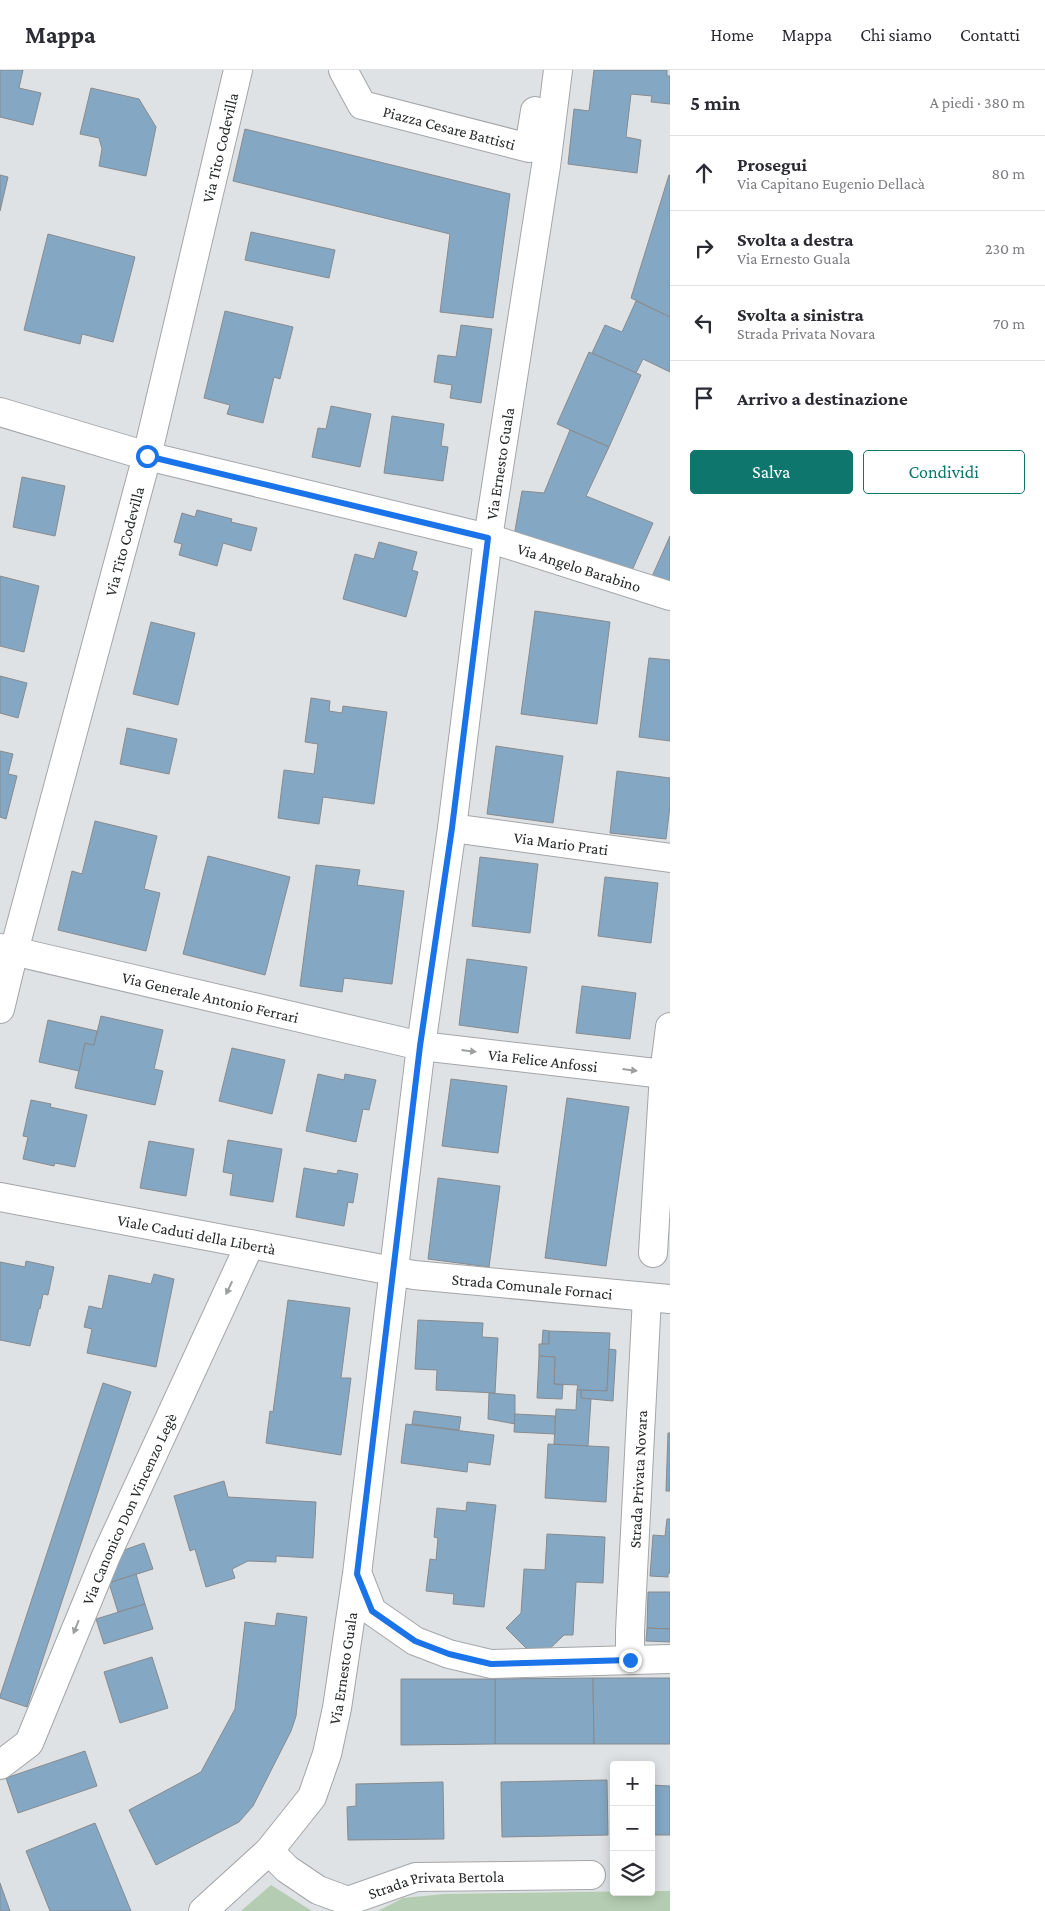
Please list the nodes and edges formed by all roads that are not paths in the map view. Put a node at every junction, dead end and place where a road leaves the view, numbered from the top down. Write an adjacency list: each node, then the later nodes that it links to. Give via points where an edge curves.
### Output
1 (238, 70): 8 (street, Via Tito Codevilla)
2 (334, 70): 6 (street, Piazza Cesare Battisti, via 350,114)
3 (343, 70): 4 (street, Piazza Cesare Battisti, via 362,106 529,148)
4 (541, 70)
5 (558, 70): 6 (street, Via Ernesto Guala)
6 (546, 166): 9 (street, Via Ernesto Guala)
7 (0, 412): 8 (street, Via Angelo Barabino)
8 (147, 456): 9 (street, Via Angelo Barabino); 13 (street, Via Tito Codevilla)
9 (488, 538): 10 (street, Via Angelo Barabino); 11 (street, Via Ernesto Guala)
10 (670, 596)
11 (452, 828): 12 (street, Via Mario Prati); 16 (street, Via Ernesto Guala)
12 (670, 858)
13 (7, 949): 14 (street, Via Tito Codevilla); 16 (street, Via Generale Antonio Ferrari)
14 (0, 1009)
15 (670, 1027): 17 (street)
16 (420, 1046): 17 (street, Via Felice Anfossi, one-way to 17); 21 (street, Via Ernesto Guala)
17 (664, 1074): 20 (street)
18 (0, 1197): 19 (street, Viale Caduti della Libertà)
19 (250, 1244): 21 (street, Viale Caduti della Libertà); 26 (street, Via Canonico Don Vincenzo Legè, one-way to 26, via 106,1556 29,1744)
20 (653, 1253)
21 (394, 1271): 22 (street, Strada Comunale Fornaci); 23 (street, Via Ernesto Guala)
22 (658, 1298): 25 (street, Strada Privata Novara)
23 (357, 1574): 25 (street, via 372,1611 415,1641 449,1654 491,1664); 27 (street, Via Ernesto Guala, via 327,1754 312,1797)
24 (670, 1659): 25 (street)
25 (630, 1660)
26 (0, 1765)
27 (269, 1851): 28 (street, Strada Privata Bertola, via 318,1890 348,1901 416,1877); 29 (street, Via Ernesto Guala)
28 (591, 1875)
29 (203, 1911)

